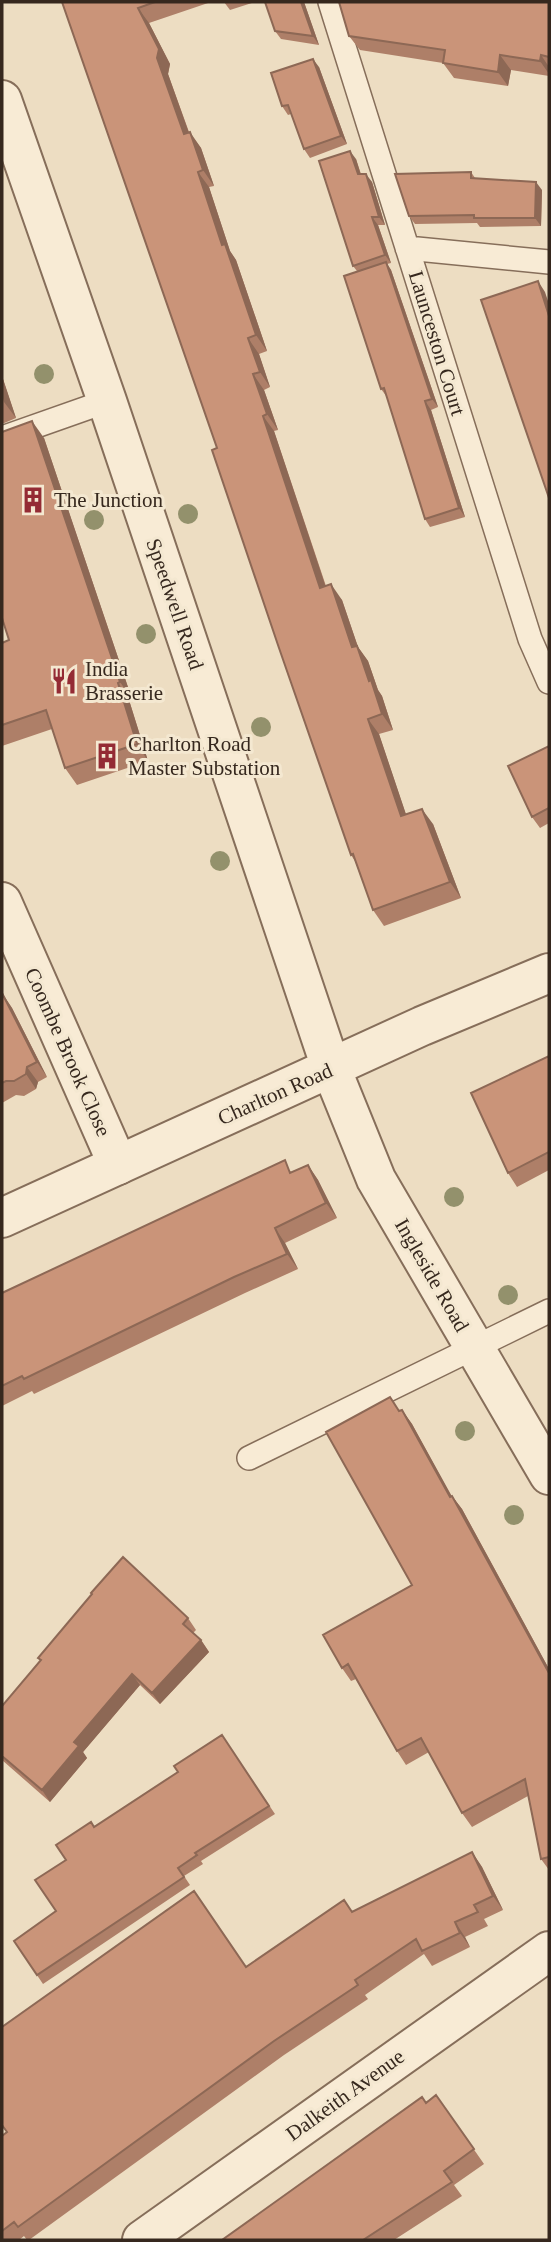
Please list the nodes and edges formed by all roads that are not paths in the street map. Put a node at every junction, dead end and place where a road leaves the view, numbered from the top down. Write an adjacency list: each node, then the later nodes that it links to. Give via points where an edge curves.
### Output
1 (330, 2): 3 (lane, Launceston Court)
2 (2, 100): 5 (street, Speedwell Road)
3 (407, 248): 4 (lane); 7 (lane, Launceston Court)
4 (549, 262)
5 (107, 401): 6 (lane); 11 (street, Speedwell Road)
6 (2, 438)
7 (540, 635): 8 (lane, Launceston Court)
8 (549, 681)
9 (2, 902): 12 (street, Coombe Brook Close)
10 (549, 973): 11 (street, Charlton Road)
11 (331, 1068): 12 (street, Charlton Road); 15 (street, Ingleside Road, via 376,1179)
12 (118, 1165): 13 (street, Charlton Road)
13 (2, 1218)
14 (549, 1311): 15 (lane)
15 (474, 1347): 16 (lane); 17 (street, Ingleside Road)
16 (249, 1458)
17 (549, 1475)
18 (549, 1951): 19 (street, Dalkeith Avenue)
19 (142, 2240)

